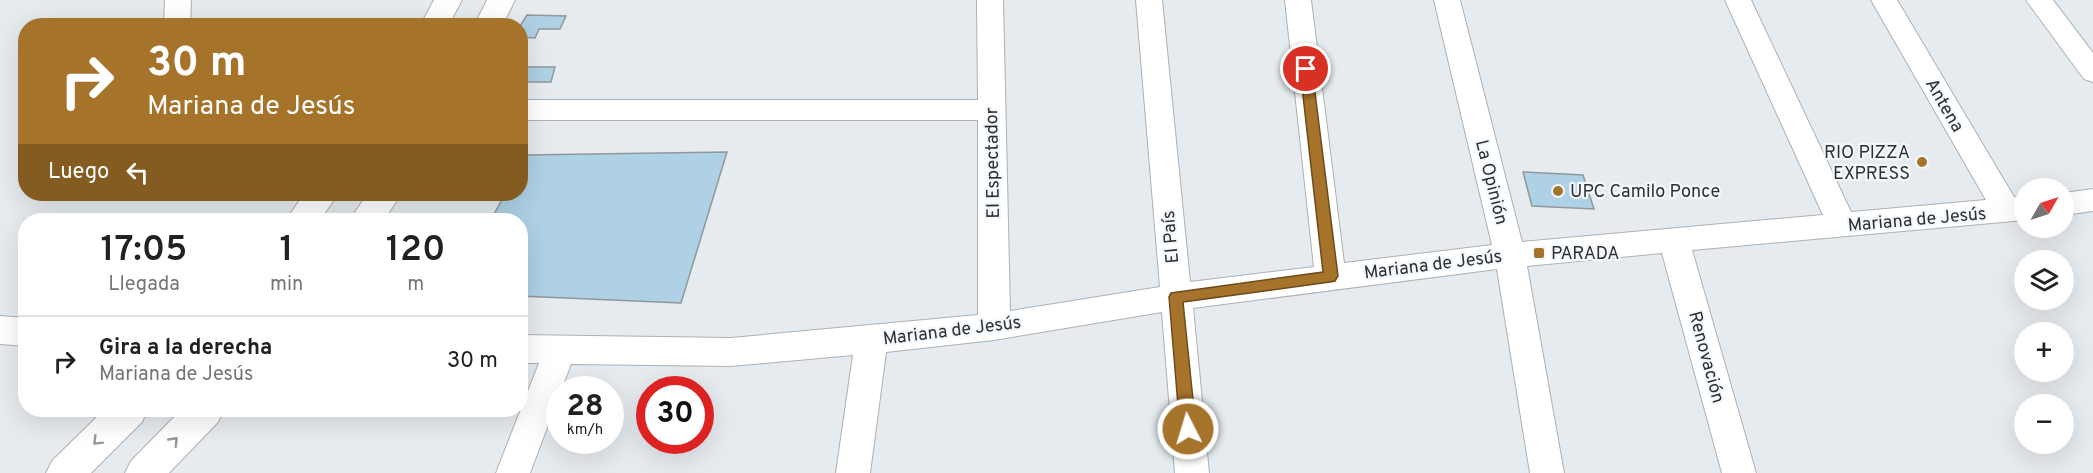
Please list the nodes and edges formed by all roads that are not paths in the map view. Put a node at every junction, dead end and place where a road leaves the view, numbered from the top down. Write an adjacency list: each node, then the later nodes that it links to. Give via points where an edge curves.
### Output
1 (178, 0): 11 (street)
2 (448, 0): 12 (main road)
3 (501, 0): 13 (main road)
4 (990, 0): 16 (street, El Espectador)
5 (1149, 0): 27 (street, El País)
6 (1298, 0): 26 (street)
7 (1447, 0): 25 (street, La Opinión)
8 (1738, 0): 23 (street)
9 (1884, 0): 20 (street, Antena)
10 (2039, 0): 14 (street)
11 (177, 18)
12 (438, 18)
13 (492, 18)
14 (2093, 72)
15 (528, 110): 16 (street)
16 (991, 110): 28 (street, El Espectador)
17 (2093, 200): 19 (street)
18 (317, 201): 22 (main road)
19 (2074, 203)
20 (2014, 206)
21 (2014, 209): 23 (street, Mariana de Jesús)
22 (307, 213)
23 (1843, 225): 24 (street, Mariana de Jesús)
24 (1674, 240): 25 (street, Mariana de Jesús); 42 (street, Renovación)
25 (1510, 255): 26 (street, Mariana de Jesús); 41 (street, La Opinión)
26 (1330, 276): 27 (street, Mariana de Jesús)
27 (1176, 297): 28 (street, Mariana de Jesús); 40 (street, El País)
28 (994, 327): 31 (street, Mariana de Jesús)
29 (0, 330): 30 (street)
30 (18, 331)
31 (871, 340): 33 (street, Mariana de Jesús, via 731,352); 39 (street)
32 (528, 349): 33 (street, Mariana de Jesús)
33 (560, 350): 38 (street)
34 (122, 417): 36 (main road, one-way to 36)
35 (198, 417): 37 (main road, one-way to 35)
36 (65, 473)
37 (144, 473)
38 (513, 473)
39 (853, 473)
40 (1192, 473)
41 (1547, 473)
42 (1739, 473)

